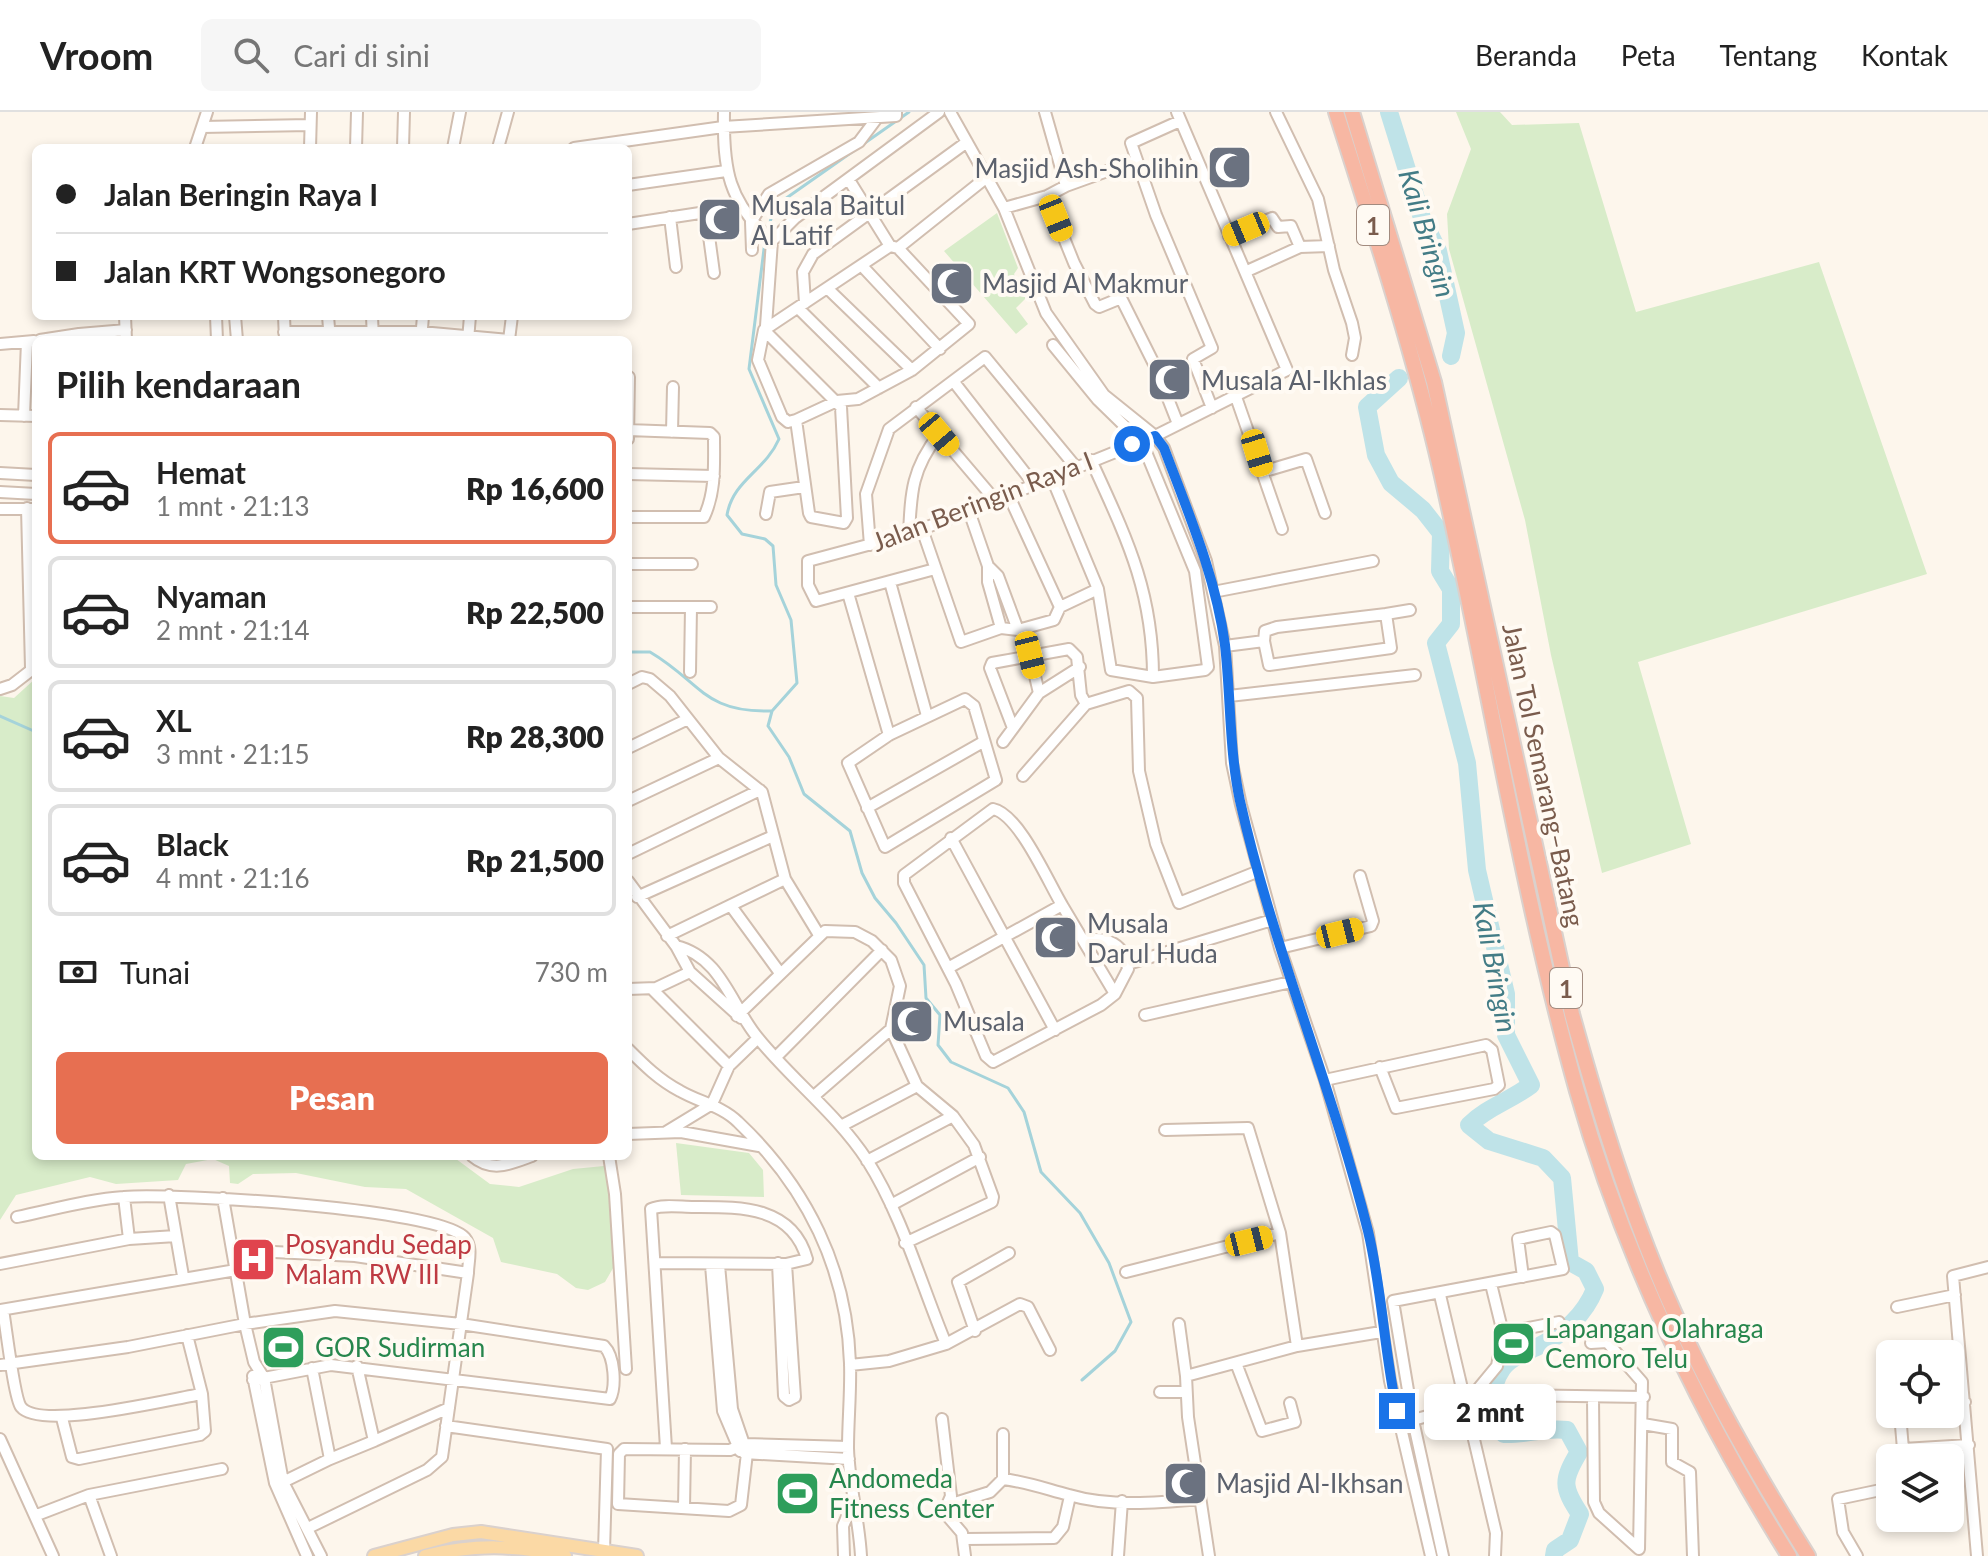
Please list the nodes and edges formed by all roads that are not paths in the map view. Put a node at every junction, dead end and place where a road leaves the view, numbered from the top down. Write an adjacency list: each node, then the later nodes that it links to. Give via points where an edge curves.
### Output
1 (207, 112): 18 (street)
2 (311, 112): 17 (street)
3 (357, 112): 23 (street)
4 (404, 112): 24 (street)
5 (460, 112): 25 (street)
6 (508, 112): 26 (street)
7 (724, 112): 19 (street)
8 (939, 112): 31 (street)
9 (950, 112): 20 (street)
10 (1045, 112): 33 (street)
11 (1276, 112): 44 (street, via 1318,199)
12 (1336, 112): 69 (highway, Jalan Tol Semarang–Batang / 1, via 1407,340)
13 (1352, 112): 69 (highway, Jalan Tol Semarang–Batang / 1, via 1422,339)
14 (896, 114): 16 (street)
15 (1178, 117): 28 (street, via 1132,142); 42 (street)
16 (877, 118): 19 (street); 40 (street, via 859,142 777,186)
17 (310, 125): 18 (street); 22 (street)
18 (202, 127): 21 (street)
19 (723, 127): 27 (street); 29 (street)
20 (967, 142): 30 (street); 38 (street)
21 (196, 144)
22 (310, 144)
23 (356, 144)
24 (403, 144)
25 (454, 144)
26 (499, 144)
27 (602, 144)
28 (1135, 161): 33 (street); 75 (street, via 1212,348 1193,359)
29 (726, 171): 32 (street); 35 (street)
30 (987, 177): 36 (street); 45 (street)
31 (849, 180): 38 (street); 43 (street)
32 (632, 184)
33 (1066, 186): 34 (street)
34 (1047, 196): 36 (street); 80 (street, via 1095,304 1121,298)
35 (739, 207): 37 (street); 40 (street)
36 (1004, 208): 84 (street, via 1046,313 1104,395)
37 (706, 214): 39 (street); 51 (street)
38 (871, 215): 45 (street); 53 (street, via 829,240 806,262)
39 (670, 217): 41 (street); 48 (street)
40 (751, 222): 43 (street); 47 (street)
41 (632, 223)
42 (1229, 236): 46 (street, via 1272,218 1278,227 1291,226); 50 (street)
43 (772, 241): 54 (street)
44 (1329, 246): 46 (street); 65 (street, via 1352,323)
45 (894, 247): 49 (street); 64 (street, via 969,321)
46 (1300, 247): 50 (street)
47 (752, 250)
48 (676, 267)
49 (863, 267): 52 (street); 64 (street)
50 (1247, 271): 72 (street, Jalan Beringin Raya I, via 1287,368)
51 (714, 273)
52 (827, 288): 53 (street); 67 (street)
53 (801, 306): 54 (street); 71 (street)
54 (765, 328): 73 (street); 79 (street, via 760,367 785,420)
55 (126, 335): 57 (street)
56 (330, 335): 58 (street); 59 (street)
57 (102, 336)
58 (284, 336)
59 (373, 336): 60 (street)
60 (421, 336)
61 (32, 341): 62 (street)
62 (0, 344)
63 (1053, 345): 85 (street)
64 (940, 349): 67 (street)
65 (1352, 355)
66 (32, 356): 77 (street)
67 (912, 370): 71 (street)
68 (954, 382): 74 (street); 87 (street, via 983,358 989,360); 94 (street)
69 (1427, 384): 313 (highway, Jalan Tol Semarang–Batang / 1, via 1537,929 1578,1093 1660,1319 1733,1463); 314 (highway, Jalan Tol Semarang–Batang / 1, via 1592,1087 1674,1312 1747,1455)
70 (673, 387): 82 (street)
71 (879, 388): 73 (street, via 858,399)
72 (1236, 397): 75 (street, Jalan Beringin Raya I); 88 (street)
73 (837, 401): 79 (street); 95 (street, via 844,523 811,517)
74 (916, 407): 83 (street); 109 (street, via 889,429 871,472 866,494)
75 (1212, 408): 80 (street, Jalan Beringin Raya I)
76 (0, 415): 77 (street)
77 (24, 416): 78 (street)
78 (32, 416)
79 (796, 420): 95 (street)
80 (1178, 424): 84 (street, Jalan Beringin Raya I)
81 (632, 430): 82 (street)
82 (672, 432): 92 (street, via 714,437)
83 (939, 434): 99 (street); 108 (street, via 923,454 911,485)
84 (1155, 436): 85 (street, Jalan Beringin Raya I); 118 (street, via 1198,537)
85 (1140, 441): 86 (street, Jalan Beringin Raya I); 135 (street, via 1195,571 1208,667)
86 (1091, 460): 87 (street, Jalan Beringin Raya I); 135 (street, via 1142,578 1153,630)
87 (1075, 466): 93 (street, Jalan Beringin Raya I)
88 (1262, 472): 103 (street, via 1306,459); 107 (street)
89 (0, 473): 91 (street)
90 (632, 474): 92 (street)
91 (32, 475)
92 (714, 476): 105 (street, via 704,517)
93 (1051, 476): 94 (street, Jalan Beringin Raya I); 117 (street)
94 (1032, 482): 98 (street, Jalan Beringin Raya I)
95 (804, 487): 104 (street, via 770,492)
96 (0, 492): 97 (street)
97 (32, 494)
98 (1008, 494): 99 (street, Jalan Beringin Raya I); 123 (street)
99 (995, 500): 102 (street, Jalan Beringin Raya I)
100 (31, 508): 101 (street); 116 (street)
101 (0, 509)
102 (969, 511): 106 (street, Jalan Beringin Raya I); 113 (street)
103 (1325, 513)
104 (766, 514)
105 (632, 517)
106 (922, 529): 108 (street, Jalan Beringin Raya I); 114 (street)
107 (1282, 529)
108 (909, 534): 109 (street, Jalan Beringin Raya I)
109 (870, 545): 119 (street, Jalan Beringin Raya I, via 808,561 808,585 816,601)
110 (1373, 561): 118 (street)
111 (632, 564): 112 (street)
112 (692, 564)
113 (988, 566): 126 (street); 127 (street, via 998,576)
114 (935, 569): 115 (street); 126 (street, via 957,636 965,642)
115 (890, 582): 119 (street); 141 (street)
116 (32, 588)
117 (1098, 589): 123 (street); 135 (street, via 1113,672)
118 (1213, 592): 129 (street)
119 (848, 593): 144 (street)
120 (632, 607): 121 (street)
121 (691, 607): 122 (street); 133 (street)
122 (711, 607)
123 (1060, 607): 127 (street, via 1054,620)
124 (1410, 610): 125 (street)
125 (1386, 614): 128 (street, via 1277,627 1265,631); 128 (street, via 1389,651 1269,665)
126 (1001, 628): 127 (street)
127 (1018, 630)
128 (1264, 641): 129 (street)
129 (1225, 646): 139 (street)
130 (1030, 655): 131 (street, via 1069,649); 138 (street); 143 (street, via 997,660 990,668)
131 (1080, 667): 138 (street); 140 (street)
132 (32, 669): 137 (street)
133 (690, 672)
134 (1415, 675): 139 (street)
135 (1153, 677)
136 (632, 682): 142 (street, via 650,679)
137 (0, 689)
138 (1039, 693): 143 (street)
139 (1229, 696): 156 (street, via 1232,763)
140 (1086, 704): 149 (street); 156 (street, via 1129,691 1137,698 1139,771 1156,844 1179,903)
141 (927, 716): 144 (street); 145 (street, via 965,699 974,706)
142 (688, 719): 147 (street); 148 (street)
143 (1013, 728): 146 (street)
144 (889, 735): 152 (street, via 848,763)
145 (983, 742): 152 (street); 152 (street, via 996,780 887,847)
146 (1003, 742)
147 (632, 746)
148 (719, 758): 150 (street); 151 (street)
149 (1023, 776)
150 (760, 790): 153 (street); 155 (street)
151 (632, 799)
152 (867, 808)
153 (773, 836): 158 (street); 160 (street)
154 (951, 838): 161 (street, via 988,811 1001,810 1014,822); 166 (street); 172 (street, via 904,875)
155 (632, 852)
156 (1259, 871): 163 (street)
157 (1360, 876): 169 (street, via 1371,926)
158 (785, 879): 162 (street); 164 (street)
159 (632, 888): 160 (street)
160 (637, 897): 165 (street)
161 (1062, 905): 166 (street); 167 (street)
162 (731, 906): 165 (street); 174 (street)
163 (1272, 920): 169 (street); 171 (street)
164 (819, 935): 170 (street, via 855,932); 174 (street)
165 (667, 936): 168 (street)
166 (1005, 937): 172 (street); 182 (street)
167 (1084, 940): 171 (street, via 1115,943); 178 (street)
168 (676, 946): 173 (street); 180 (street, via 696,951 727,986)
169 (1280, 948): 175 (street)
170 (882, 950): 181 (street, via 900,986); 185 (street)
171 (1128, 964): 178 (street)
172 (948, 968): 182 (street, via 993,1062)
173 (690, 972): 177 (street); 180 (street)
174 (780, 973): 180 (street)
175 (1291, 982): 179 (street); 188 (street)
176 (632, 989): 177 (street)
177 (652, 989): 186 (street)
178 (1115, 994): 182 (street)
179 (1145, 1015)
180 (741, 1016): 183 (street)
181 (891, 1029): 189 (street); 190 (street)
182 (1055, 1030)
183 (758, 1038): 185 (street); 186 (street)
184 (632, 1053): 191 (street, via 681,1092)
185 (776, 1057): 190 (street)
186 (729, 1066): 191 (street)
187 (1380, 1067): 187 (street, via 1486,1045 1492,1050 1499,1085 1396,1108); 188 (street)
188 (1325, 1080): 235 (street, via 1368,1233)
189 (917, 1086): 192 (street); 193 (street)
190 (814, 1096): 193 (street)
191 (712, 1104): 195 (street); 197 (street)
192 (953, 1116): 198 (street); 202 (street)
193 (841, 1126): 202 (street)
194 (1165, 1130): 208 (street, via 1248,1128)
195 (666, 1132): 196 (street); 197 (street)
196 (632, 1134)
197 (761, 1146): 246 (street, via 824,1236 841,1290)
198 (980, 1157): 206 (street); 211 (street, via 992,1202)
199 (478, 1160): 200 (street, via 486,1166)
200 (520, 1160)
201 (610, 1160): 249 (street)
202 (867, 1161): 206 (street)
203 (169, 1195): 204 (street); 205 (street); 209 (street)
204 (124, 1197): 207 (street); 210 (street)
205 (223, 1198): 212 (street); 221 (street, via 451,1227 470,1249)
206 (891, 1205): 211 (street)
207 (17, 1217)
208 (1280, 1233): 220 (street); 241 (street)
209 (176, 1236): 210 (street); 222 (street)
210 (129, 1239): 216 (street)
211 (905, 1243): 240 (street)
212 (232, 1250): 219 (street); 221 (street, via 355,1256)
213 (1009, 1253): 233 (street, via 958,1282)
214 (655, 1263): 215 (street, via 654,1207 756,1209 781,1221 807,1259); 217 (street); 275 (street)
215 (782, 1263): 217 (street); 234 (street)
216 (0, 1264)
217 (715, 1265): 277 (street, via 728,1410)
218 (1988, 1267): 226 (street, via 1954,1275)
219 (236, 1270): 222 (street); 230 (street)
220 (1126, 1272)
221 (468, 1273): 231 (street)
222 (183, 1276): 228 (street)
223 (1523, 1277): 223 (street, via 1518,1239 1551,1232 1563,1269); 224 (street)
224 (1491, 1284): 225 (street); 236 (street)
225 (1440, 1295): 262 (street); 266 (street, via 1393,1301)
226 (1955, 1295): 227 (street); 238 (street)
227 (1897, 1307)
228 (2, 1310): 243 (street)
229 (1559, 1322): 236 (street)
230 (245, 1324): 231 (street, via 335,1311); 237 (street); 251 (street)
231 (461, 1324): 252 (street); 252 (street, via 604,1346 612,1359 612,1397)
232 (1179, 1324): 250 (street)
233 (975, 1331): 240 (street); 242 (street, via 1025,1305)
234 (786, 1332): 234 (street, via 795,1397 789,1400 784,1396)
235 (1381, 1332): 241 (street); 309 (street)
236 (1503, 1333): 254 (street, via 1500,1361)
237 (187, 1335): 243 (street); 257 (street)
238 (1960, 1340)
239 (1591, 1343): 258 (street, via 1607,1342 1640,1378)
240 (946, 1344): 246 (street, via 889,1361)
241 (1297, 1346): 244 (street)
242 (1050, 1350)
243 (13, 1363): 245 (street); 264 (street, via 18,1401 32,1415)
244 (1236, 1363): 250 (street); 261 (street, via 1262,1431 1295,1422)
245 (0, 1365)
246 (850, 1365): 274 (street)
247 (357, 1366): 248 (street); 252 (street); 272 (street)
248 (312, 1368): 251 (street); 278 (street)
249 (626, 1369)
250 (1186, 1376): 256 (street)
251 (259, 1379): 282 (street); 298 (street, via 275,1483)
252 (453, 1380): 263 (street)
253 (1964, 1390): 260 (street)
254 (1476, 1391): 259 (street); 262 (street)
255 (1160, 1392): 256 (street)
256 (1186, 1392): 286 (street)
257 (202, 1394): 264 (street); 264 (street, via 205,1431 200,1435 87,1458 72,1457)
258 (1644, 1397): 259 (street); 267 (street)
259 (1593, 1398): 295 (street, via 1594,1502)
260 (1965, 1402): 273 (street)
261 (1290, 1403)
262 (1464, 1406): 266 (street); 311 (street, via 1496,1533)
263 (449, 1408): 268 (street); 272 (street)
264 (62, 1418)
265 (942, 1419): 289 (street, via 951,1496)
266 (1413, 1420): 310 (street)
267 (1643, 1424): 295 (street); 312 (street, via 1672,1429 1672,1462 1690,1472)
268 (446, 1426): 292 (street, via 437,1464); 294 (street, via 607,1449)
269 (1901, 1428): 273 (street, via 1903,1449)
270 (1003, 1434): 281 (street)
271 (0, 1439): 291 (street)
272 (374, 1441): 278 (street)
273 (1969, 1445): 316 (street)
274 (848, 1447): 277 (street); 279 (street)
275 (666, 1448): 276 (street); 290 (street, via 621,1452 617,1499 621,1507)
276 (685, 1449): 277 (street); 290 (street)
277 (741, 1451): 279 (street); 290 (street, via 741,1505)
278 (330, 1459): 282 (street)
279 (849, 1459): 288 (street)
280 (222, 1469): 284 (street)
281 (1003, 1479): 285 (street); 289 (street, via 990,1492)
282 (283, 1482): 292 (street)
283 (1876, 1491): 315 (street, via 1838,1499 1843,1532)
284 (89, 1495): 291 (street); 297 (street)
285 (1070, 1496): 287 (street); 293 (street, via 1063,1527 1054,1538)
286 (1199, 1499): 287 (street); 308 (street)
287 (1122, 1501): 307 (street)
288 (852, 1505): 304 (street, via 843,1526); 305 (street)
289 (945, 1506): 293 (street, via 947,1518)
290 (684, 1508)
291 (37, 1515): 296 (street)
292 (308, 1528): 299 (street)
293 (965, 1539): 306 (street)
294 (604, 1551): 300 (main road, via 481,1532); 303 (main road)
295 (1637, 1552)
296 (53, 1556)
297 (111, 1556)
298 (307, 1556)
299 (321, 1556)
300 (374, 1556)
301 (425, 1556): 302 (main road, via 505,1545)
302 (565, 1556)
303 (635, 1556)
304 (844, 1556)
305 (861, 1556)
306 (965, 1556)
307 (1118, 1556)
308 (1209, 1556)
309 (1431, 1556)
310 (1443, 1556)
311 (1495, 1556)
312 (1693, 1556)
313 (1789, 1556)
314 (1808, 1556)
315 (1857, 1556)
316 (1977, 1556)

